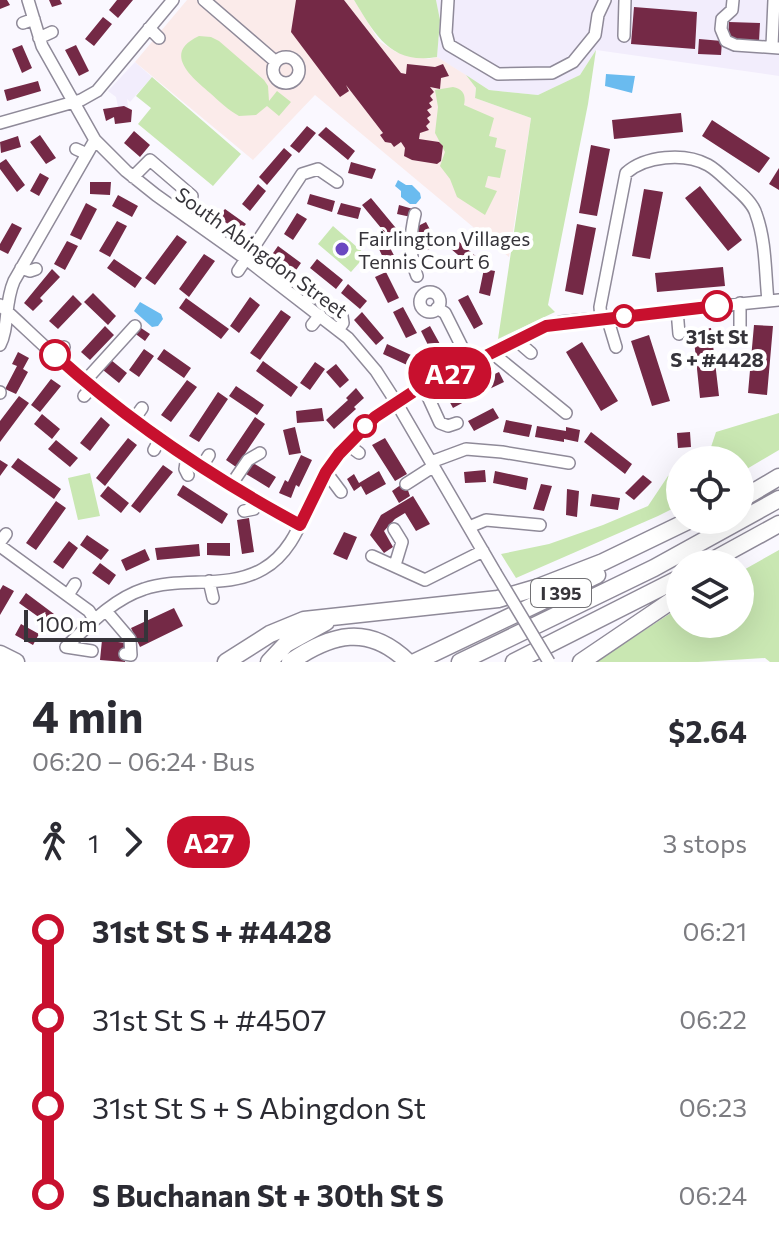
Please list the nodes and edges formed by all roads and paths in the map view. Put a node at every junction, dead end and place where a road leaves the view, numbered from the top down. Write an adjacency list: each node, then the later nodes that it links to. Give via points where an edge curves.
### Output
1 (28, 0): 12 (street, South Abingdon Street, via 28,21)
2 (173, 0): 9 (street)
3 (204, 0): 15 (street)
4 (448, 0): 5 (street, via 449,45 498,74 530,74 552,73 573,62 595,35)
5 (604, 0)
6 (625, 0): 11 (street)
7 (733, 0): 14 (street, via 732,10 722,19 726,41)
8 (774, 0): 14 (street)
9 (149, 28): 13 (street); 16 (street, via 97,91)
10 (52, 32): 12 (street)
11 (624, 36)
12 (39, 38): 16 (street, South Abingdon Street)
13 (159, 38)
14 (775, 47)
15 (276, 62)
16 (71, 102): 17 (street, via 53,113); 18 (street, South Abingdon Street)
17 (0, 123)
18 (95, 140): 19 (street, South Abingdon Street); 24 (street, via 81,152 75,186)
19 (133, 177): 21 (street, via 150,160); 25 (street, South Abingdon Street, via 165,209)
20 (337, 182): 25 (street, via 318,169 302,174)
21 (192, 196)
22 (415, 214): 29 (street, via 412,263)
23 (36, 215): 24 (street)
24 (48, 221): 26 (street)
25 (246, 259): 28 (street); 31 (street, South Abingdon Street)
26 (21, 268): 27 (street); 33 (street)
27 (36, 269)
28 (238, 271)
29 (417, 276)
30 (773, 300): 32 (street); 37 (street, via 756,210 708,165 672,158 637,162 626,173 600,307)
31 (305, 303): 36 (street, South Abingdon Street); 41 (street, via 312,292 342,316)
32 (740, 303): 35 (street); 40 (street)
33 (2, 307): 44 (street, via 5,329); 49 (street, via 60,351)
34 (437, 308): 48 (street, via 445,313)
35 (677, 310): 37 (street); 42 (street)
36 (320, 315): 38 (street); 41 (street, South Abingdon Street)
37 (604, 318): 43 (street, via 546,326); 45 (street)
38 (312, 325)
39 (135, 326): 49 (street)
40 (740, 326)
41 (338, 330): 52 (street, South Abingdon Street)
42 (679, 334)
43 (516, 340): 46 (street); 47 (street)
44 (0, 345)
45 (616, 347)
46 (491, 352): 48 (street); 53 (street)
47 (531, 353)
48 (470, 363): 50 (street)
49 (89, 384): 51 (street); 55 (street, via 139,413)
50 (423, 386): 52 (street); 54 (street, via 440,423)
51 (84, 396)
52 (396, 402): 56 (street); 62 (street, South Abingdon Street)
53 (566, 413)
54 (457, 423)
55 (161, 437): 57 (street); 60 (street)
56 (347, 444): 59 (street); 63 (street, via 334,451)
57 (154, 450)
58 (260, 453): 67 (street, via 248,460)
59 (359, 453)
60 (187, 456): 64 (street); 67 (street, via 206,461)
61 (569, 463): 62 (street, via 466,449)
62 (432, 464): 66 (street); 76 (street, South Abingdon Street)
63 (326, 472): 69 (street); 74 (street)
64 (188, 475)
65 (779, 476): 68 (highway)
66 (406, 484)
67 (231, 485): 71 (street)
68 (754, 489)
69 (341, 492)
70 (779, 499): 108 (highway, via 654,568)
71 (258, 502): 72 (street); 74 (street)
72 (244, 511)
73 (779, 524): 82 (highway)
74 (300, 525): 89 (street, via 291,544 261,570)
75 (540, 525): 76 (street, via 486,520)
76 (469, 527): 84 (street, South Abingdon Street)
77 (394, 529): 86 (street, via 402,542)
78 (666, 532): 97 (highway, via 603,562 498,599)
79 (779, 533): 83 (highway)
80 (677, 534): 107 (highway, I 395)
81 (2, 546): 93 (street)
82 (732, 550)
83 (752, 550)
84 (483, 551): 86 (street, via 425,580); 110 (street, South Abingdon Street, bridge)
85 (372, 556): 86 (street)
86 (395, 565)
87 (205, 569): 89 (street)
88 (150, 574): 92 (street)
89 (211, 581): 92 (street); 94 (street)
90 (75, 584): 93 (street)
91 (666, 585): 109 (highway, I 395)
92 (149, 588): 96 (street)
93 (68, 595): 98 (street)
94 (213, 598)
95 (666, 604): 111 (highway)
96 (106, 611): 98 (street); 101 (street, via 133,639 131,655)
97 (342, 615): 103 (highway, via 304,620); 104 (highway, via 295,638)
98 (94, 619): 99 (street, via 66,647)
99 (92, 651)
100 (0, 654): 102 (highway)
101 (125, 654)
102 (16, 662)
103 (226, 662)
104 (269, 662)
105 (290, 662): 106 (highway, via 319,643 340,637 379,641)
106 (408, 662)
107 (415, 662)
108 (460, 662)
109 (514, 662)
110 (549, 662)
111 (581, 662)

